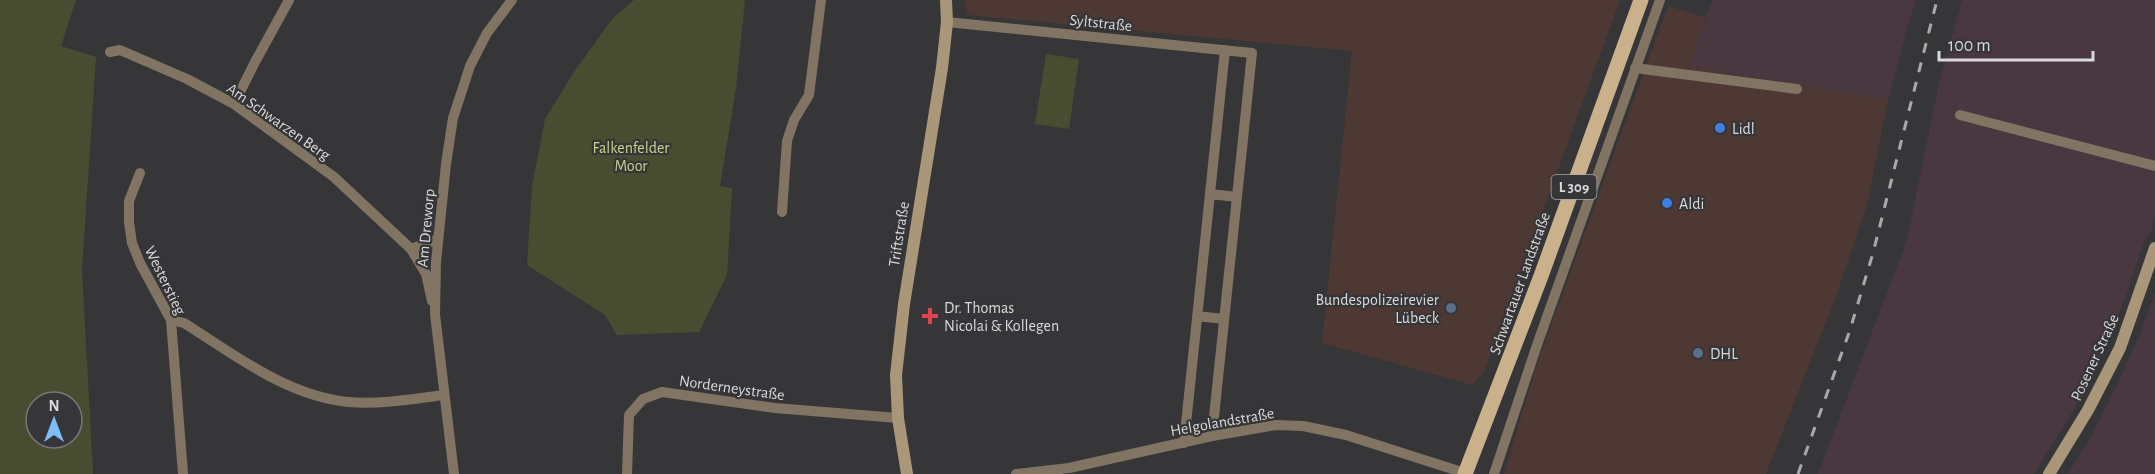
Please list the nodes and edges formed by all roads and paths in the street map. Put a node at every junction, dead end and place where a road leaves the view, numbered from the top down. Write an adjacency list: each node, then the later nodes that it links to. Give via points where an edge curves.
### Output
1 (290, 0): 12 (street)
2 (512, 0): 19 (street, Am Dreworp, via 487,33 470,66 453,118)
3 (821, 0): 18 (street, via 809,95 787,141)
4 (946, 0): 7 (street, Triftstraße)
5 (1641, 0): 35 (main road, Schwartauer Landstraße / L 309)
6 (1660, 0): 10 (street)
7 (947, 22): 8 (street, Syltstraße); 27 (street, Triftstraße, via 904,304 896,375)
8 (1225, 50): 16 (street); 17 (street, Syltstraße, via 1252,53)
9 (110, 52): 12 (street, Am Schwarzen Berg, via 120,50)
10 (1635, 68): 11 (street); 36 (street)
11 (1797, 89)
12 (234, 104): 21 (street, Am Schwarzen Berg, via 334,177)
13 (1960, 115): 14 (street)
14 (2155, 166)
15 (140, 173): 25 (street, Westerstieg, via 129,201 132,243)
16 (1210, 194): 17 (street); 23 (street)
17 (1237, 197): 24 (street)
18 (782, 212)
19 (438, 239): 21 (street); 22 (street, Am Dreworp)
20 (2155, 248): 37 (street, Posener Straße, via 2120,348)
21 (411, 249): 22 (street, Am Schwarzen Berg, via 426,274)
22 (435, 314): 26 (street, Am Dreworp)
23 (1197, 316): 24 (street); 29 (street)
24 (1224, 319): 28 (street)
25 (171, 320): 26 (street, via 184,323 295,390 324,399 381,402); 30 (street, Westerstieg)
26 (444, 395): 31 (street, Am Dreworp)
27 (898, 418): 32 (street, Norderneystraße, via 775,408 662,392 642,399 629,415); 33 (street, Triftstraße)
28 (1212, 436): 29 (street, Helgolandstraße); 35 (street, Helgolandstraße, via 1276,425 1303,426 1353,437)
29 (1184, 443): 34 (street, Helgolandstraße, via 1069,468)
30 (183, 474)
31 (454, 474)
32 (627, 474)
33 (907, 474)
34 (1016, 474)
35 (1466, 474)
36 (1494, 474)
37 (2049, 474)

